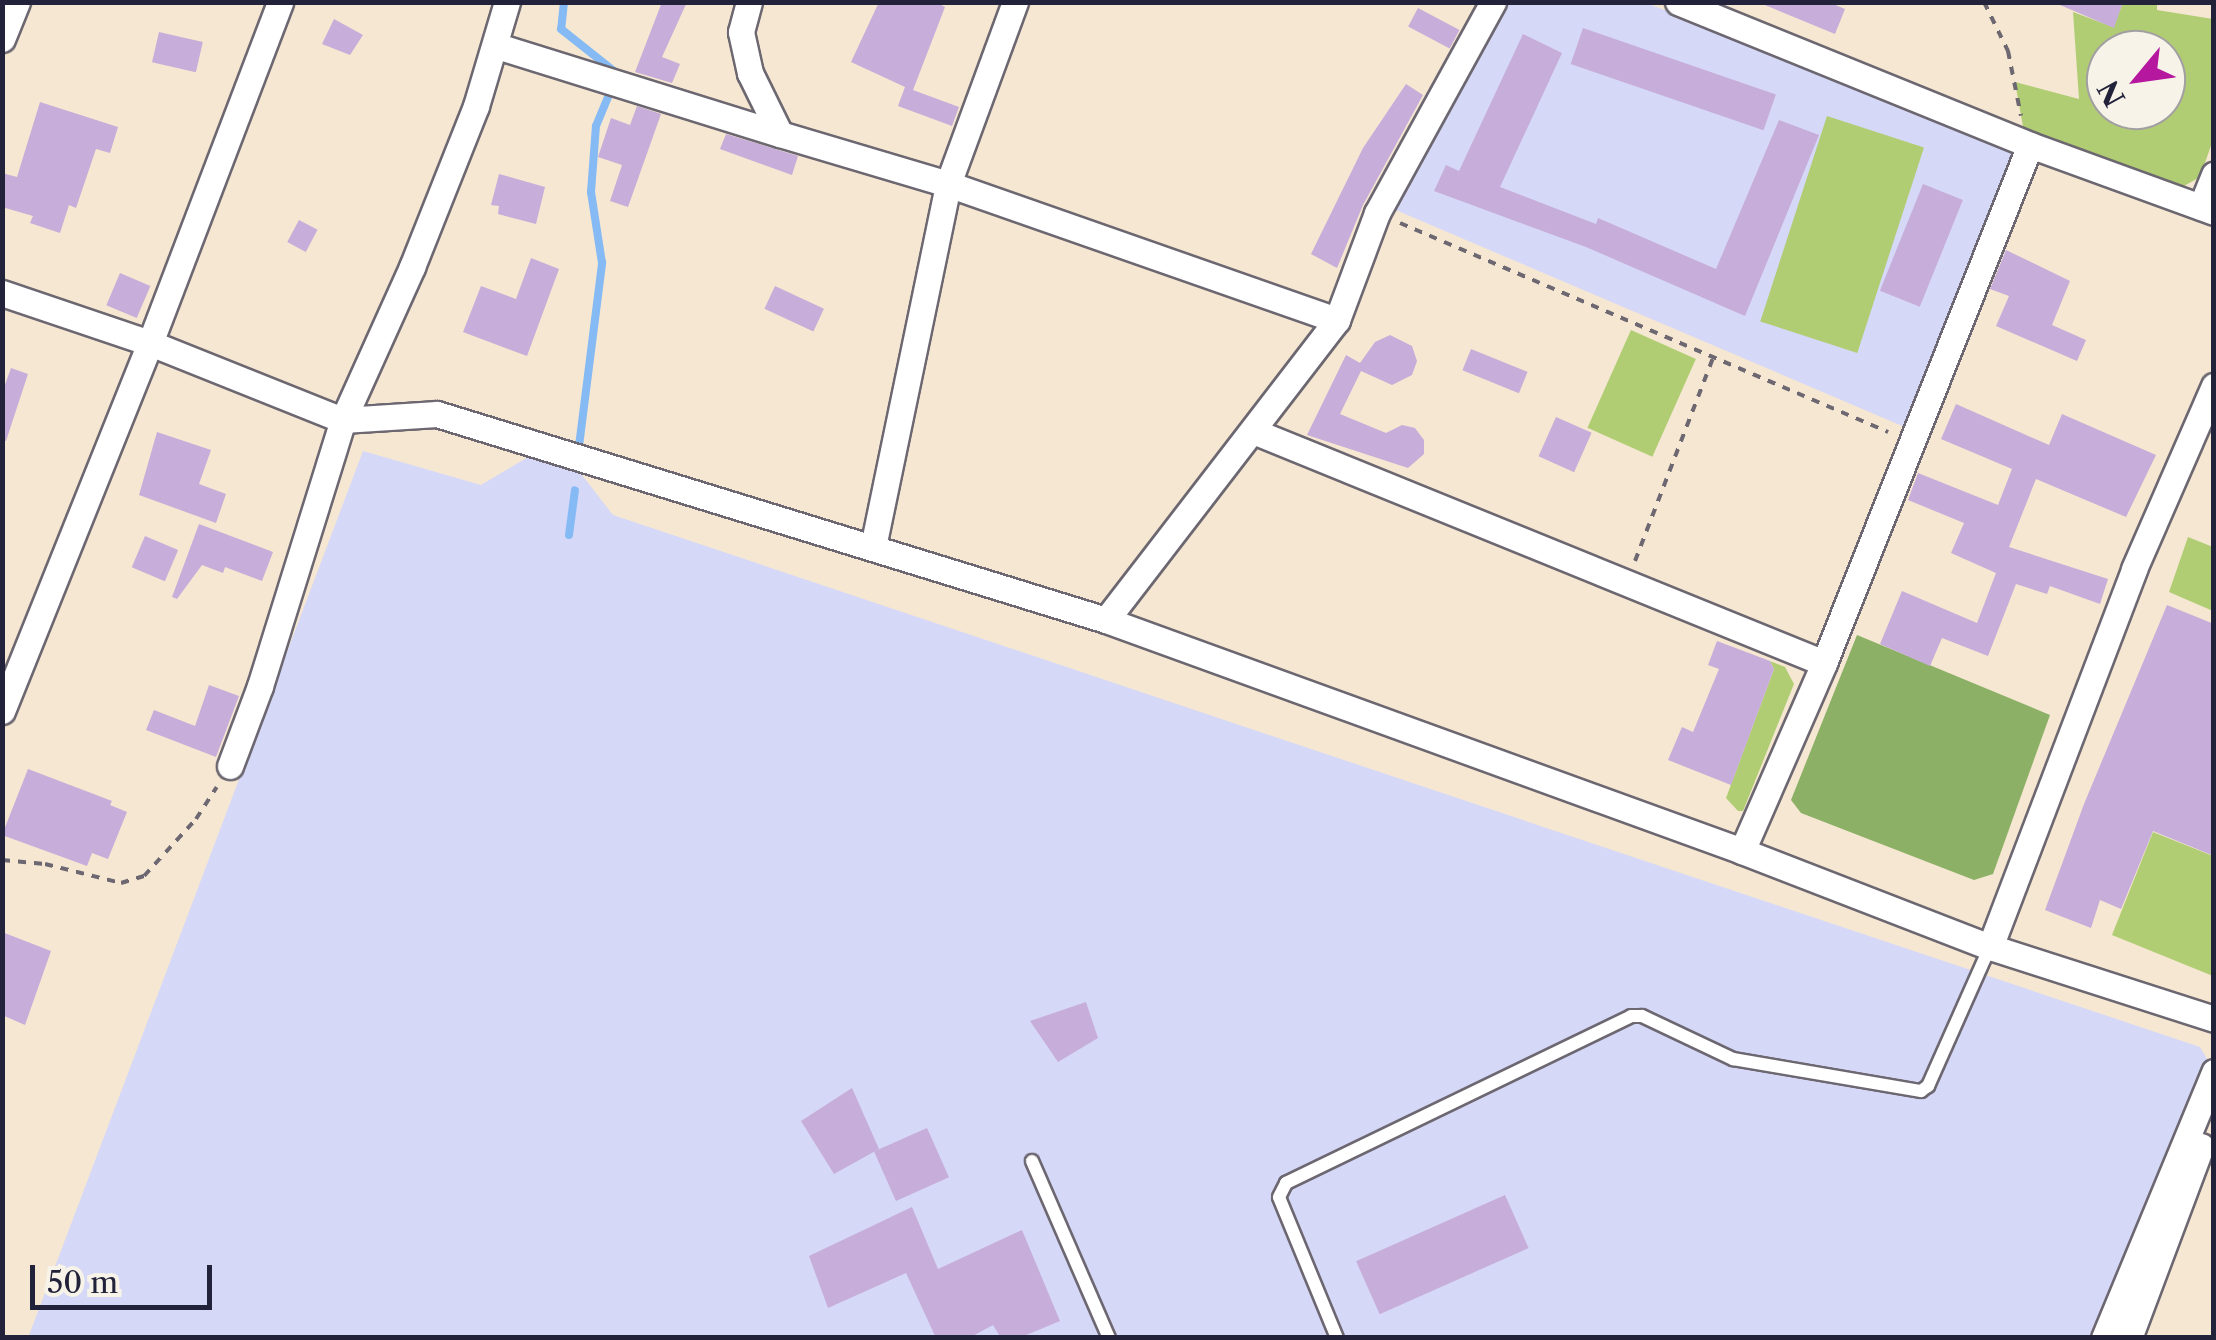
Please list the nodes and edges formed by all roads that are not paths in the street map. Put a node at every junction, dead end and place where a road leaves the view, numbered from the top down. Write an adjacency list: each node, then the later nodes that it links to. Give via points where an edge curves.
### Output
1 (17, 2): 9 (street)
2 (280, 2): 18 (street)
3 (506, 2): 10 (street)
4 (750, 2): 11 (street, via 741,32 750,73)
5 (1015, 2): 14 (street)
6 (1493, 2): 17 (street, via 1377,214)
7 (1678, 2): 8 (street)
8 (1748, 14): 12 (street)
9 (2, 39)
10 (496, 46): 11 (street); 20 (street, via 412,267)
11 (780, 134): 14 (street)
12 (2030, 145): 15 (street); 24 (street)
13 (2214, 174): 15 (street)
14 (948, 184): 17 (street); 22 (street)
15 (2207, 210)
16 (2, 294): 18 (street)
17 (1337, 320): 21 (street)
18 (150, 344): 20 (street); 25 (street)
19 (2214, 386): 28 (street, via 2134,569)
20 (343, 420): 22 (street, via 437,414); 26 (street)
21 (1252, 431): 23 (street); 24 (street)
22 (873, 547): 23 (street)
23 (1106, 620): 27 (street)
24 (1824, 663): 27 (street)
25 (2, 711)
26 (230, 766)
27 (1742, 851): 28 (street)
28 (1990, 948): 29 (street); 34 (lane, via 1921,1091 1733,1058 1631,1016 1286,1183 1279,1197)
29 (2214, 1019)
30 (2214, 1072): 35 (street)
31 (2214, 1113): 36 (street)
32 (1032, 1161): 33 (lane)
33 (1110, 1338)
34 (1337, 1338)
35 (2104, 1338)
36 (2128, 1338)

